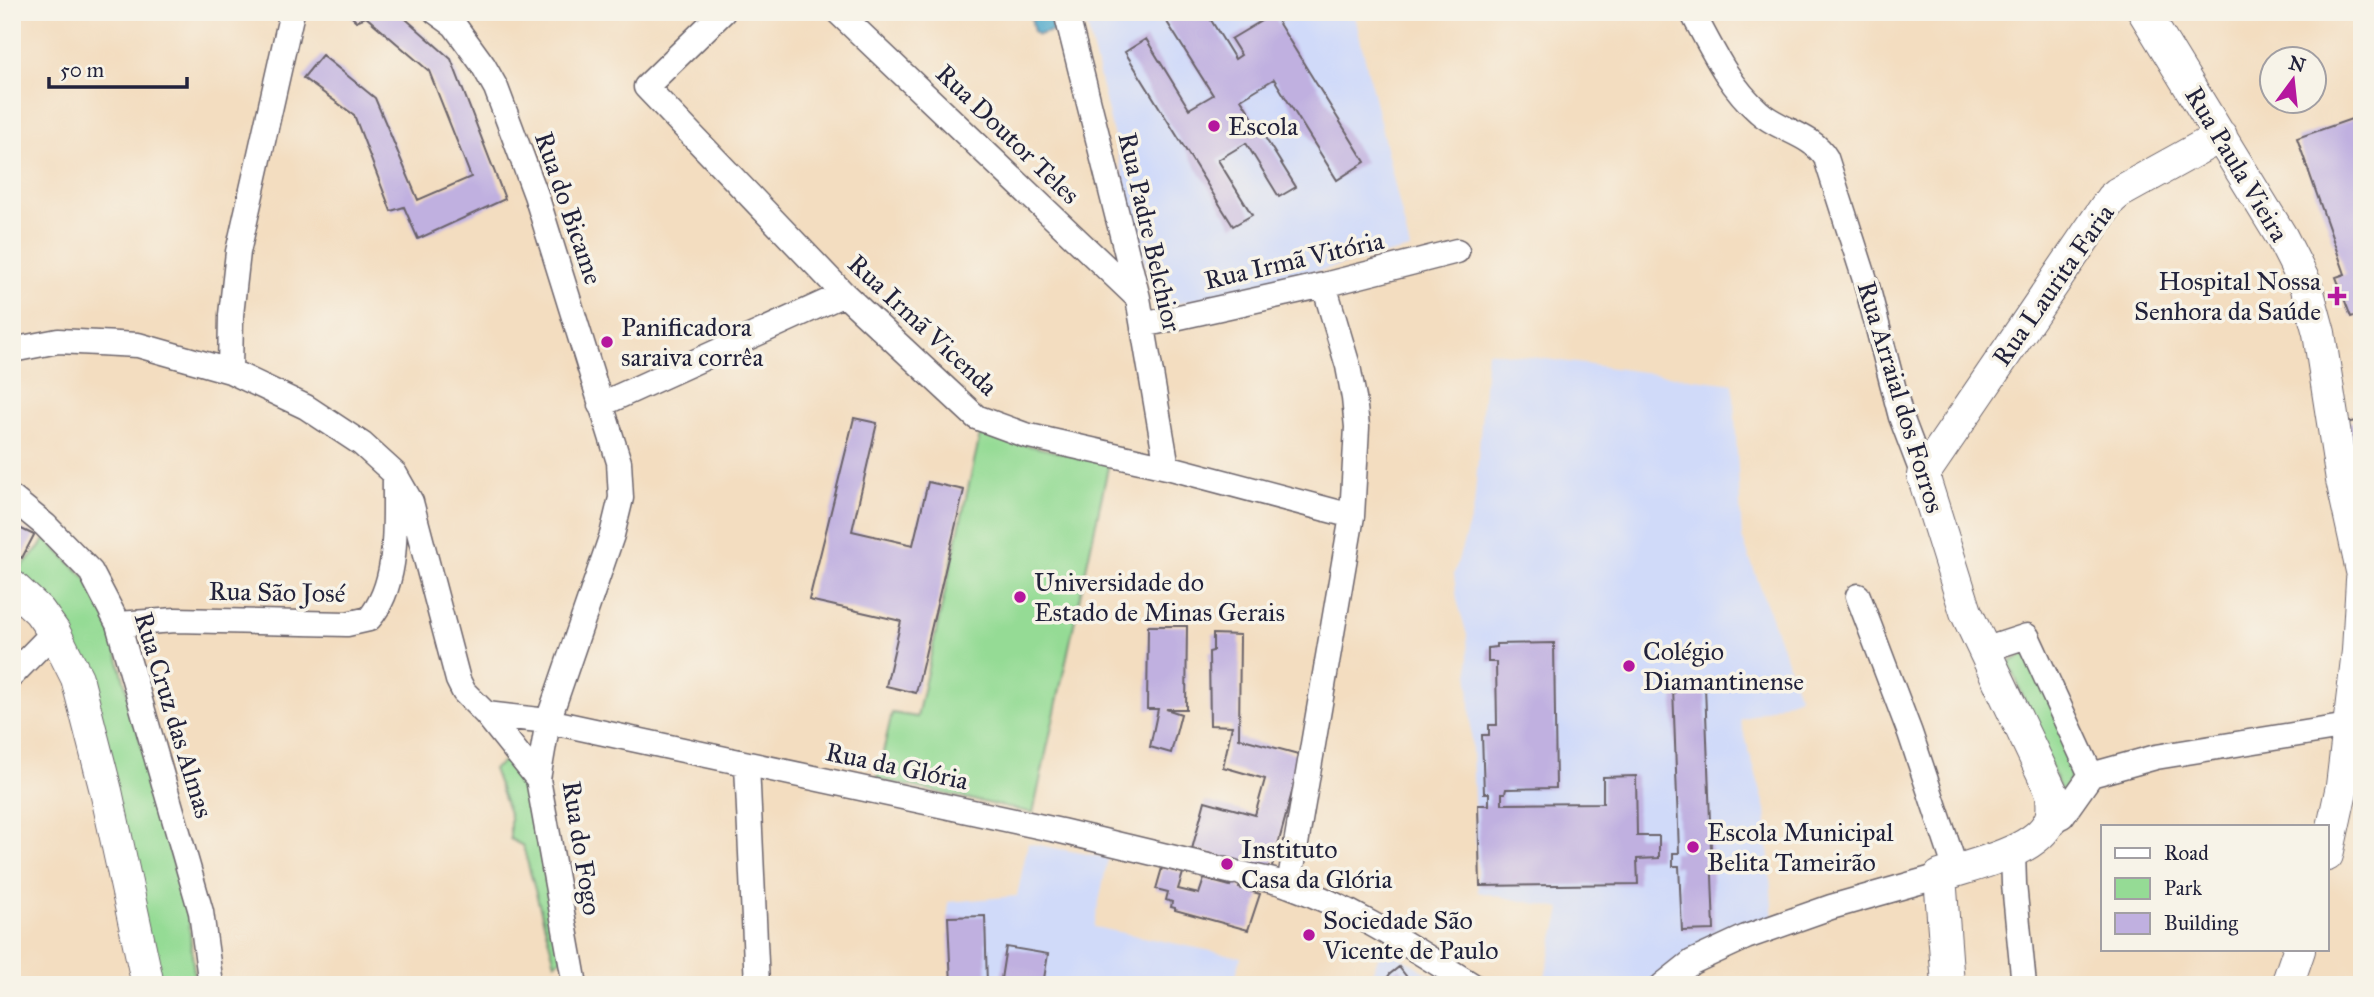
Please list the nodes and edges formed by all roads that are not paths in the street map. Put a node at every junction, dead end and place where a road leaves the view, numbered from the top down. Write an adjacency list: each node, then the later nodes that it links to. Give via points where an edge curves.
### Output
1 (292, 12): 15 (street, via 238,251)
2 (838, 12): 12 (street, Rua Doutor Teles)
3 (1066, 12): 12 (street, Rua Padre Belchior)
4 (1692, 12): 19 (street, Rua Arraial dos Forros, via 1729,78 1748,101 1826,158 1867,286 1901,416)
5 (2144, 12): 8 (main road, Rua Paula Vieira)
6 (717, 15): 11 (street, Rua Irmã Vicenda, via 646,87)
7 (446, 16): 16 (street, Rua do Bicame, via 496,88 536,195)
8 (2221, 136): 19 (main road, Rua Laurita Faria, via 2111,200); 22 (main road, Rua Paula Vieira, via 2306,285 2319,333 2342,480)
9 (1457, 251): 10 (street, Rua Irmã Vitória)
10 (1324, 285): 13 (street, Rua Irmã Vitória); 21 (street, via 1354,398)
11 (844, 294): 16 (street); 17 (street, Rua Irmã Vicenda, via 976,417 1005,430)
12 (1138, 298): 13 (street, Rua Padre Belchior)
13 (1143, 325): 17 (street, Rua Padre Belchior)
14 (12, 350): 15 (street, via 58,341 138,345)
15 (230, 371): 18 (street, via 333,424)
16 (600, 405): 32 (street, Rua do Bicame, via 619,462 621,498)
17 (1167, 467): 21 (street, Rua Irmã Vicenda)
18 (395, 474): 26 (street, Rua São José, via 391,568 383,597 369,619 347,624 176,620); 30 (street, via 411,502 458,680)
19 (1923, 475): 28 (main road, Rua Arraial dos Forros, via 1966,612)
20 (12, 498): 26 (street, Rua Cruz das Almas, via 91,572)
21 (1352, 516): 41 (street)
22 (2362, 570)
23 (2362, 580): 31 (main road)
24 (12, 586): 27 (main road)
25 (1858, 596): 40 (street, via 1910,733)
26 (118, 624): 44 (street, Rua Cruz das Almas, via 201,912)
27 (54, 632): 29 (street); 43 (main road, via 77,678)
28 (1984, 650): 34 (street, via 2026,636); 37 (main road, Rua Arraial dos Forros, via 2052,793)
29 (12, 675)
30 (486, 714): 32 (street, Rua da Glória); 35 (street)
31 (2355, 715): 34 (street); 36 (main road)
32 (548, 721): 33 (street, Rua da Glória); 35 (street, Rua do Fogo)
33 (747, 765): 41 (street, Rua da Glória); 46 (street)
34 (2091, 775): 37 (street, via 2062,816)
35 (538, 779): 45 (street, Rua do Fogo)
36 (2352, 789): 39 (main road)
37 (2050, 822): 38 (main road)
38 (2013, 852): 40 (main road); 50 (street)
39 (2328, 852)
40 (1948, 873): 48 (street, via 1831,907 1734,942 1692,962); 49 (main road)
41 (1289, 885): 47 (street, Rua da Glória, via 1383,930)
42 (2299, 951): 51 (main road)
43 (148, 985)
44 (211, 985)
45 (575, 985)
46 (757, 985)
47 (1472, 985)
48 (1663, 985)
49 (1948, 985)
50 (2024, 985)
51 (2287, 985)

